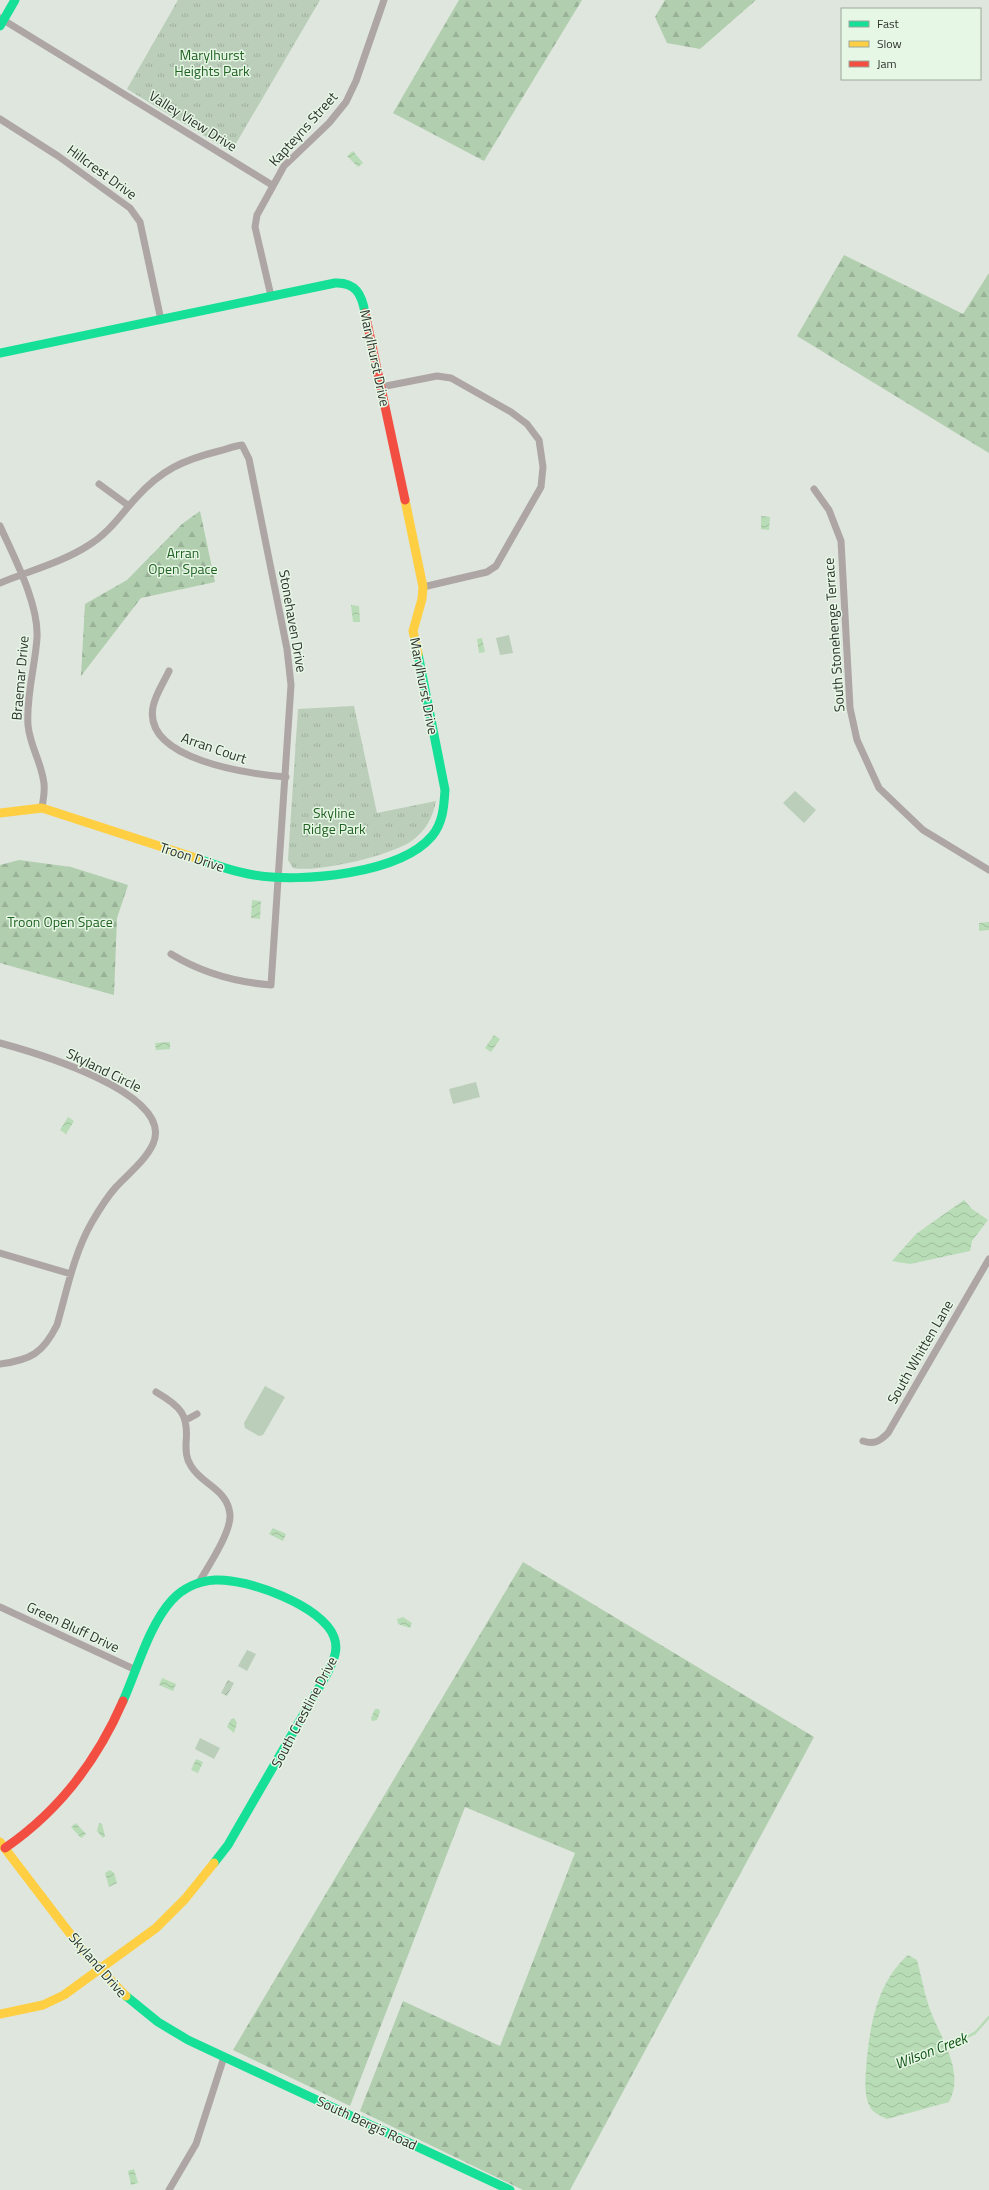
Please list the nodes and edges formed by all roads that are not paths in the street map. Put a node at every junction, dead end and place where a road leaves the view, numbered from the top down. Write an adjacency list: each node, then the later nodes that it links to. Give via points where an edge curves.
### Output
1 (15, 0): 3 (street)
2 (384, 0): 5 (street, Kapteyns Street, via 356,81 346,102 329,123 284,166)
3 (1, 21): 5 (street, Valley View Drive)
4 (0, 119): 7 (street, Hillcrest Drive, via 58,156 137,215)
5 (272, 185): 6 (street, via 260,208 255,227)
6 (271, 296): 7 (street, Marylhurst Drive); 9 (street, Marylhurst Drive, via 340,282 353,285 363,302)
7 (161, 320): 8 (street, Marylhurst Drive)
8 (0, 353)
9 (381, 387): 16 (street, Marylhurst Drive); 16 (street, via 437,376 451,378 511,412 526,424 539,440 541,448 541,487 496,566 487,572)
10 (99, 484): 12 (street)
11 (814, 489): 22 (street, South Stonehenge Terrace, via 829,510 841,541 850,708 857,740 879,788 923,830)
12 (129, 506): 14 (street, Stonehaven Drive, via 115,524 90,545); 18 (street, Stonehaven Drive, via 155,479 191,458 233,446 242,445 246,451 287,649 291,685)
13 (0, 526): 14 (street, Braemar Drive)
14 (21, 574): 15 (street, Stonehaven Drive); 19 (street, Braemar Drive, via 36,620 37,638 28,709 30,742 40,764 44,783)
15 (0, 583)
16 (423, 587): 21 (street, Marylhurst Drive, via 413,631 445,786 445,808 438,828 429,839 412,853)
17 (169, 671): 18 (street, Arran Court, via 153,708 155,728 166,743 180,752 233,769)
18 (286, 777): 23 (street, Stonehaven Drive)
19 (42, 808): 20 (street, Troon Drive); 23 (street, Troon Drive, via 238,872)
20 (0, 813)
21 (387, 863): 23 (street, Troon Drive, via 326,877)
22 (989, 870)
23 (279, 878): 24 (street, Stonehaven Drive, via 271,985 220,977 199,970)
24 (171, 954)
25 (0, 1043): 28 (street, Skyland Circle, via 74,1067 126,1093 140,1102 154,1123 156,1133 151,1148 115,1188 92,1221)
26 (0, 1253): 28 (street)
27 (989, 1259): 33 (street, South Whitten Lane, via 888,1433 882,1440 874,1443)
28 (71, 1274): 29 (street, Skyland Circle, via 57,1324 45,1345 30,1357)
29 (0, 1364)
30 (156, 1392): 32 (street, via 178,1406)
31 (197, 1414): 32 (street)
32 (186, 1420): 34 (street, via 186,1452 190,1466 202,1479 218,1490 225,1499 230,1515 223,1537)
33 (863, 1441)
34 (198, 1584): 36 (street, South Crestline Drive, via 179,1594 164,1611); 38 (street, South Crestline Drive, via 220,1579 245,1582 306,1608 330,1628 336,1645 335,1656 325,1678 219,1859 156,1928)
35 (0, 1607): 36 (street, Green Bluff Drive)
36 (136, 1670): 37 (street, South Crestline Drive, via 111,1728 86,1770 33,1827)
37 (2, 1845): 38 (street, Skyland Drive)
38 (99, 1970): 39 (street, South Crestline Drive, via 50,2002); 40 (street, Skyland Drive, via 146,2015 169,2030)
39 (0, 2014)
40 (224, 2057): 41 (street, via 196,2144); 42 (street, South Bergis Road)
41 (169, 2190)
42 (510, 2190)

